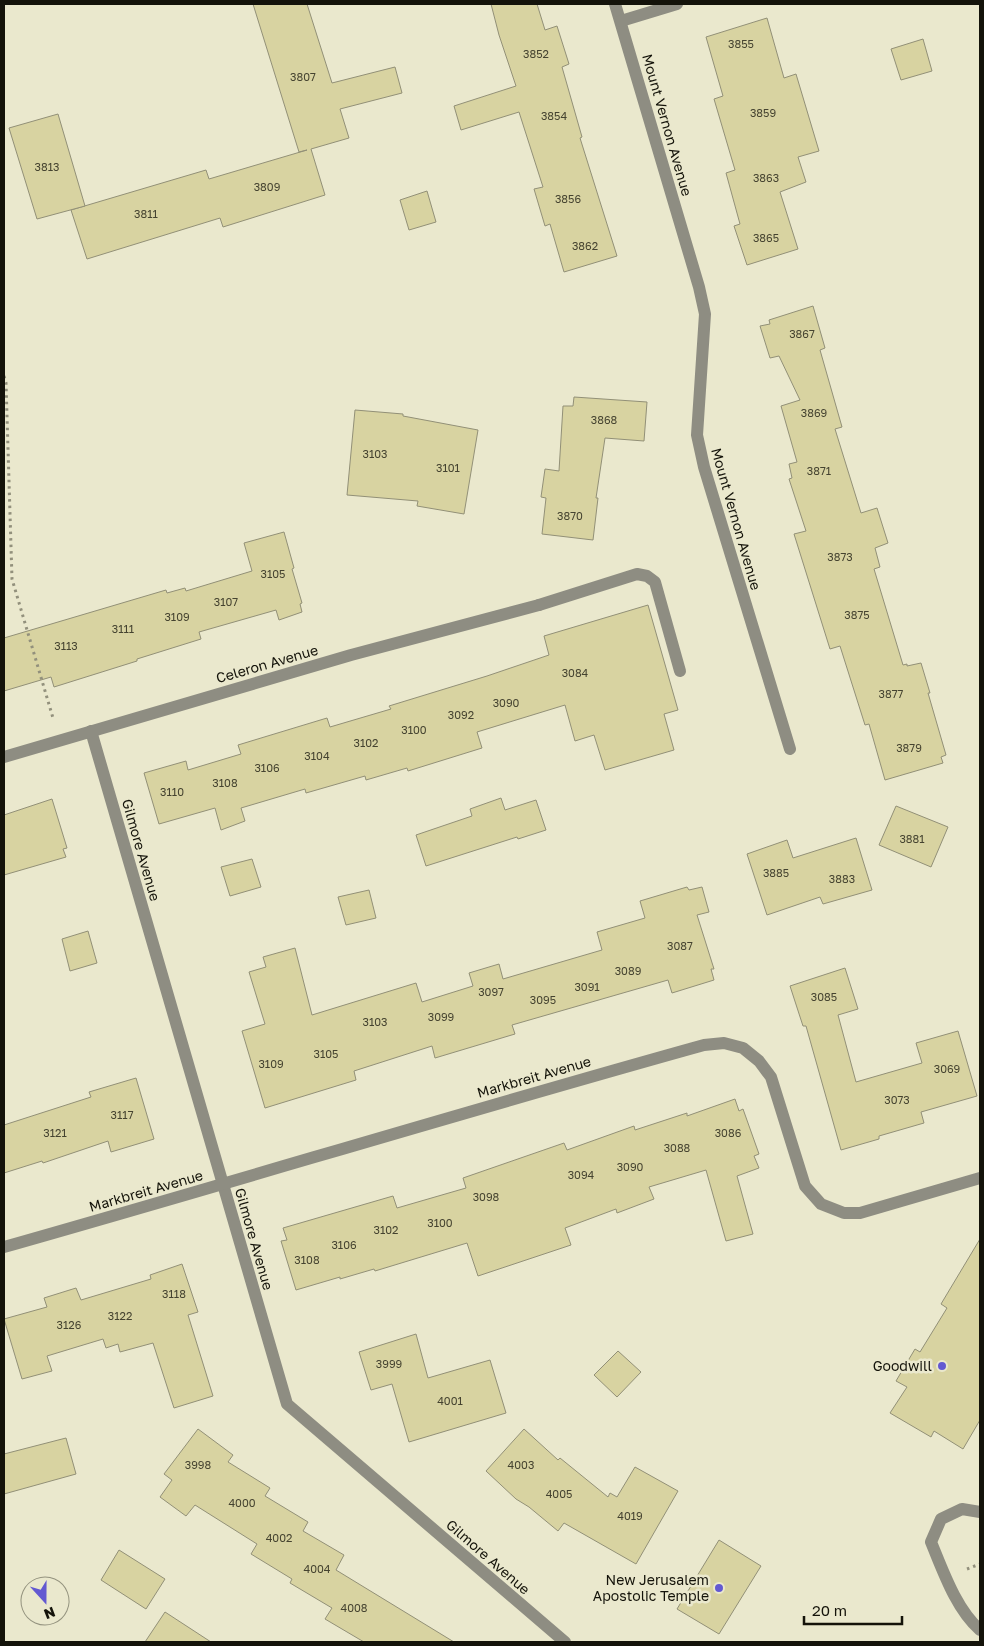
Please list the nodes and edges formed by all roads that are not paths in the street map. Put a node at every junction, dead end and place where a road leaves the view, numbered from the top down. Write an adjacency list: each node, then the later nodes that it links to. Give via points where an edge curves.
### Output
1 (616, 4): 3 (street, Mount Vernon Avenue)
2 (677, 4): 3 (street)
3 (621, 21): 6 (street, Mount Vernon Avenue, via 705,314 698,435 704,467)
4 (680, 671): 5 (street, Celeron Avenue, via 655,582 637,574 539,605)
5 (91, 731): 7 (street, Celeron Avenue); 9 (street, Gilmore Avenue)
6 (790, 749)
7 (4, 757)
8 (980, 1178): 9 (street, Markbreit Avenue, via 860,1213 844,1213 821,1204 805,1186 771,1077 743,1048 724,1043 704,1044)
9 (222, 1185): 10 (street, Markbreit Avenue); 13 (street, Gilmore Avenue, via 287,1404)
10 (4, 1247)
11 (980, 1512): 12 (street, via 962,1509 941,1519 931,1542 950,1587)
12 (980, 1630)
13 (565, 1642)

